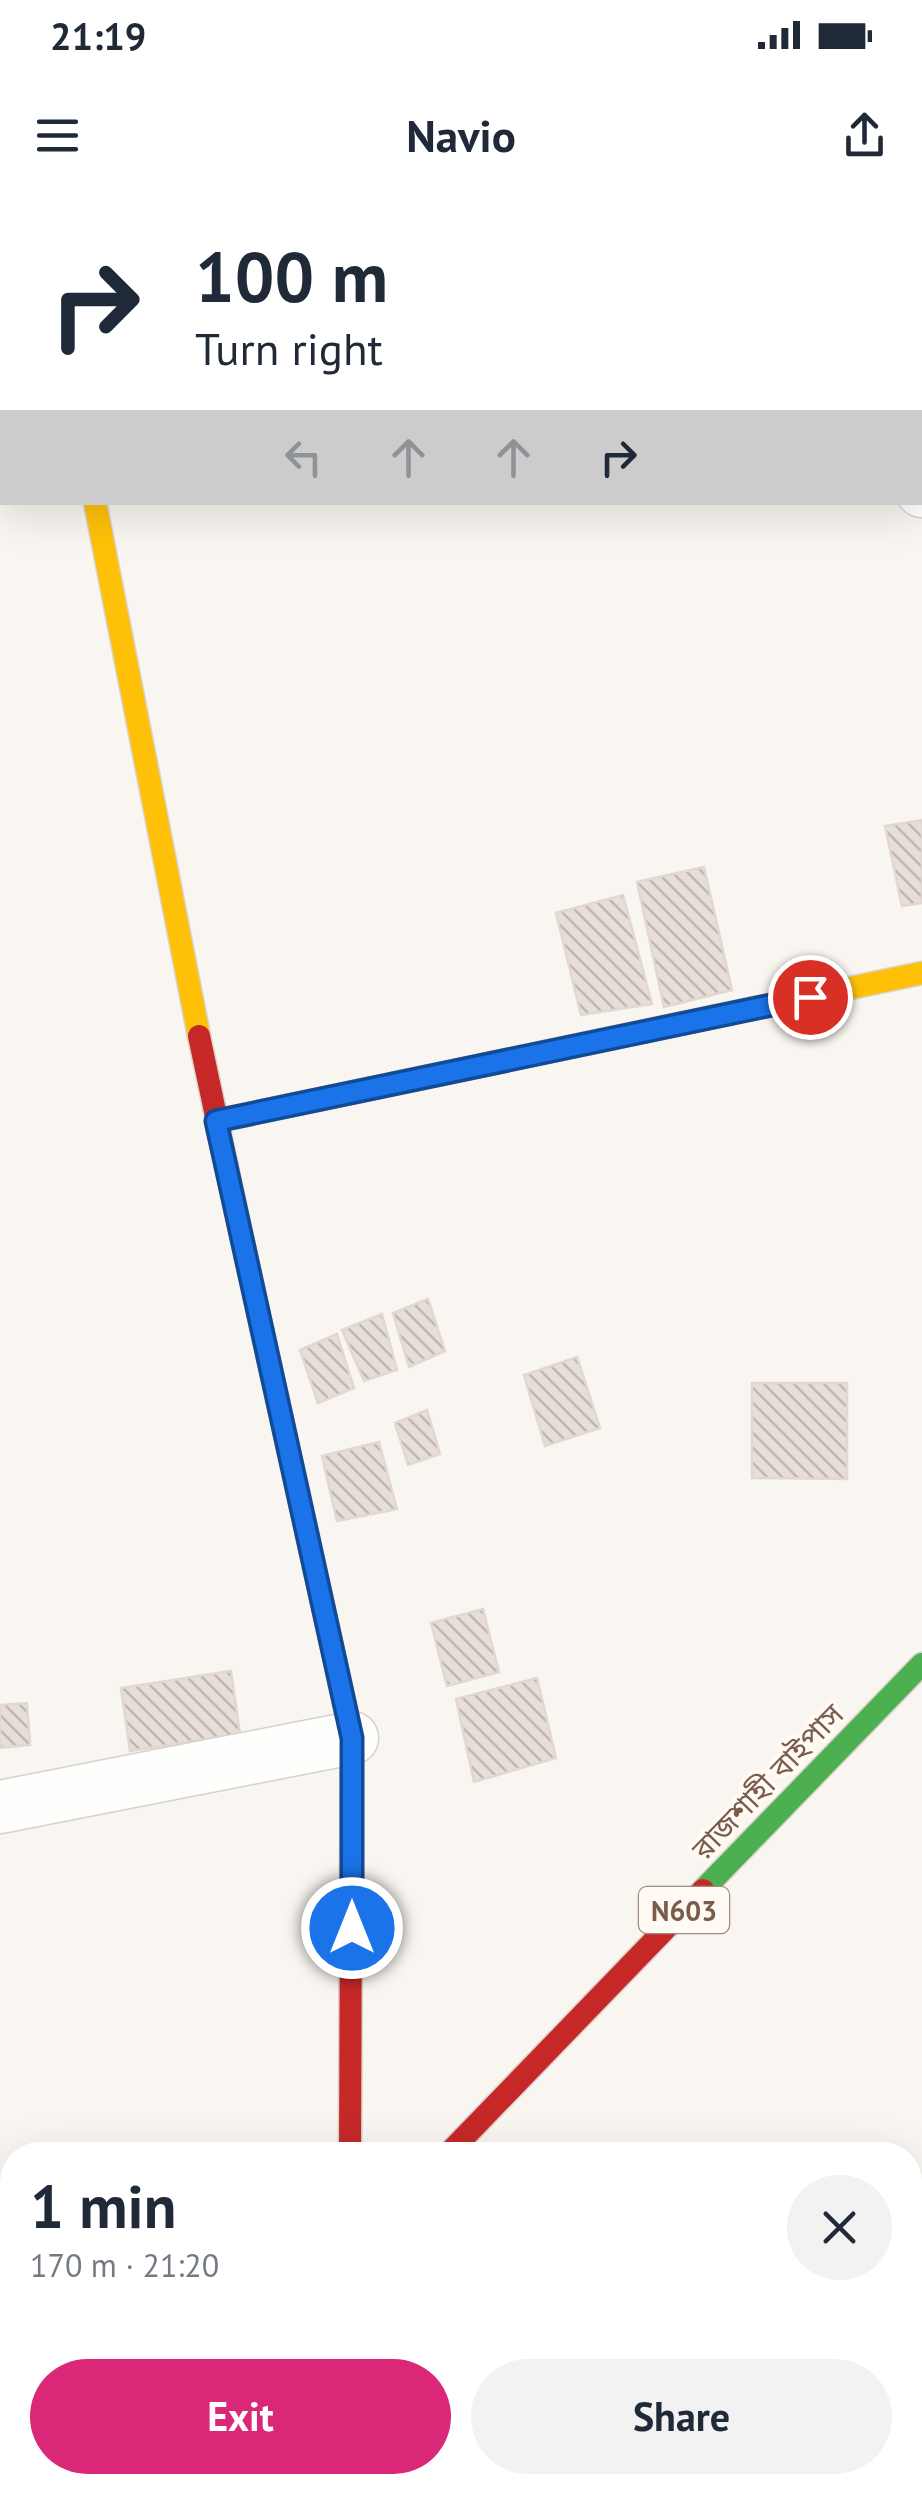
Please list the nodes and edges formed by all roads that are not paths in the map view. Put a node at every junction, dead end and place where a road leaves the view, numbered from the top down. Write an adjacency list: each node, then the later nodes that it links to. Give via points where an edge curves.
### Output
1 (96, 505): 3 (main road)
2 (922, 974): 3 (main road)
3 (216, 1121): 5 (main road)
4 (922, 1664): 8 (main road, রাজশাহী বাইপাস / N603)
5 (352, 1738): 6 (street); 7 (main road)
6 (0, 1807)
7 (350, 2142)
8 (460, 2142)

